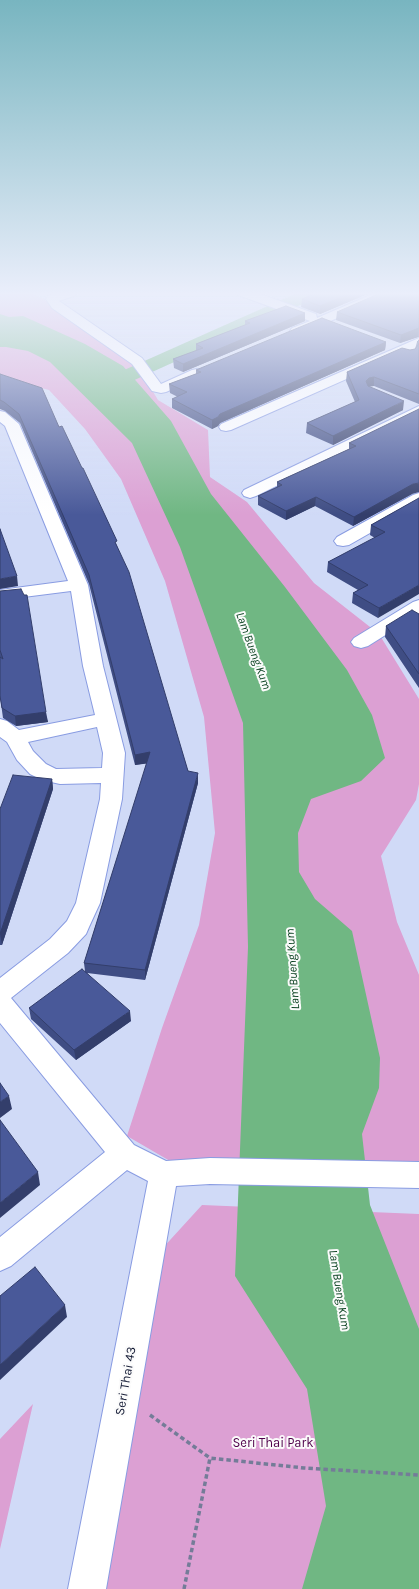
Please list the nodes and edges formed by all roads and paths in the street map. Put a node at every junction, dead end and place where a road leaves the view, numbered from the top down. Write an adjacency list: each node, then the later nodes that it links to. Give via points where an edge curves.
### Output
1 (141, 366): 3 (street, via 157,388 161,389)
2 (364, 366): 7 (street)
3 (212, 367)
4 (399, 402): 5 (street)
5 (419, 410): 8 (street)
6 (0, 415): 11 (street, via 12,424)
7 (226, 427)
8 (250, 493)
9 (419, 498): 10 (street)
10 (343, 541)
11 (79, 585): 12 (street); 15 (street)
12 (0, 595)
13 (419, 606): 14 (street)
14 (361, 642)
15 (105, 719): 16 (street); 17 (street, via 114,753)
16 (8, 732): 17 (street, via 38,769 50,774 60,777)
17 (113, 775): 18 (street, via 111,799 88,903 77,927 59,946)
18 (0, 992)
19 (0, 1004): 20 (street)
20 (124, 1154): 21 (street); 23 (street)
21 (164, 1174): 22 (street, via 210,1171); 24 (street, Seri Thai 43)
22 (419, 1175)
23 (0, 1256)
24 (122, 1404): 25 (path, via 132,1402); 27 (street, Seri Thai 43)
25 (210, 1458): 26 (path, via 304,1468); 28 (path)
26 (419, 1475)
27 (87, 1589)
28 (184, 1589)

